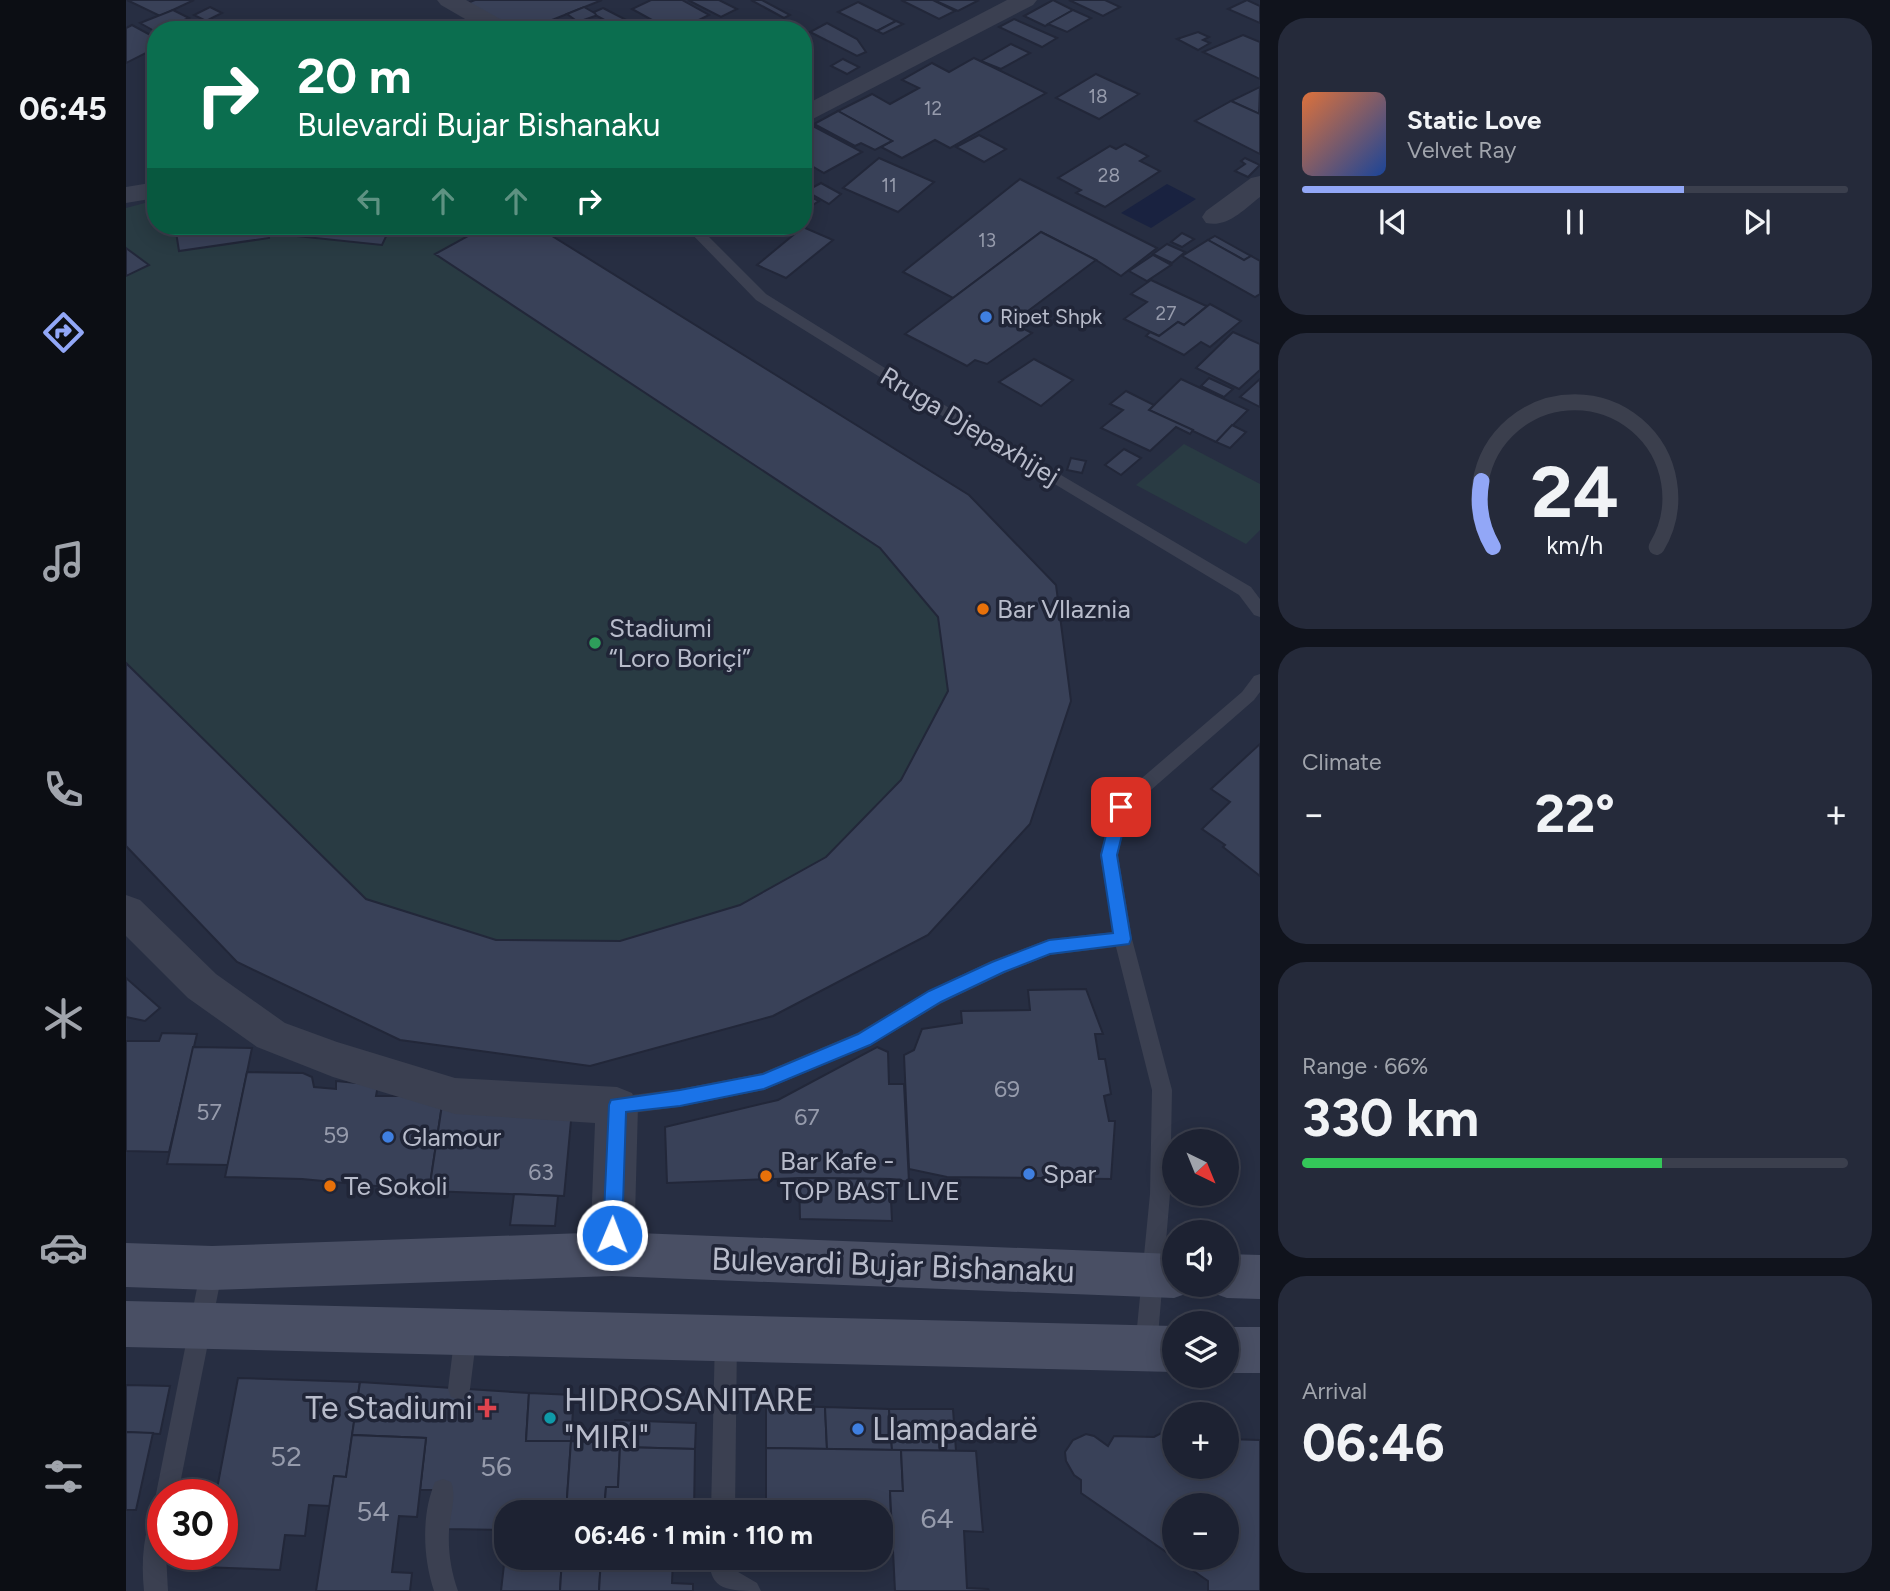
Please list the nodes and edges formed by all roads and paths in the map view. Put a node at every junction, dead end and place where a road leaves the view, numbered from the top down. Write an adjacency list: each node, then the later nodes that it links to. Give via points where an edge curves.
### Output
1 (449, 0): 3 (street)
2 (1025, 0): 4 (street)
3 (486, 21)
4 (812, 111)
5 (1260, 184): 8 (street)
6 (147, 192): 7 (street)
7 (126, 195)
8 (1216, 217)
9 (700, 235): 10 (lane, Rruga Djepaxhijej, via 761,298 1201,564 1245,592)
10 (1260, 611)
11 (1260, 680): 13 (lane, via 1248,696 1121,807 1109,855)
12 (126, 911): 14 (street, via 202,986 271,1035 321,1055 455,1096)
13 (1123, 939): 14 (lane, via 1049,947 998,967 864,1039 764,1082); 15 (lane, via 1162,1090)
14 (618, 1105): 16 (street)
15 (1162, 1248)
16 (612, 1254): 18 (main road, Bulevardi Bujar Bishanaku); 19 (main road, Bulevardi Bujar Bishanaku)
17 (126, 1265): 18 (main road, Bulevardi Bujar Bishanaku)
18 (212, 1268): 24 (lane)
19 (1162, 1275)
20 (1239, 1276): 21 (main road)
21 (1260, 1277)
22 (1162, 1297): 27 (lane)
23 (126, 1324): 24 (main road)
24 (201, 1326): 25 (main road); 31 (lane)
25 (467, 1331): 26 (main road); 30 (lane)
26 (726, 1336): 27 (main road); 33 (lane)
27 (1160, 1349)
28 (1239, 1350): 29 (main road)
29 (1260, 1350)
30 (459, 1389)
31 (170, 1479)
32 (443, 1490): 37 (lane, via 437,1528 440,1576)
33 (723, 1500)
34 (154, 1570): 36 (lane)
35 (721, 1570): 38 (lane)
36 (156, 1591)
37 (446, 1591)
38 (749, 1591)

